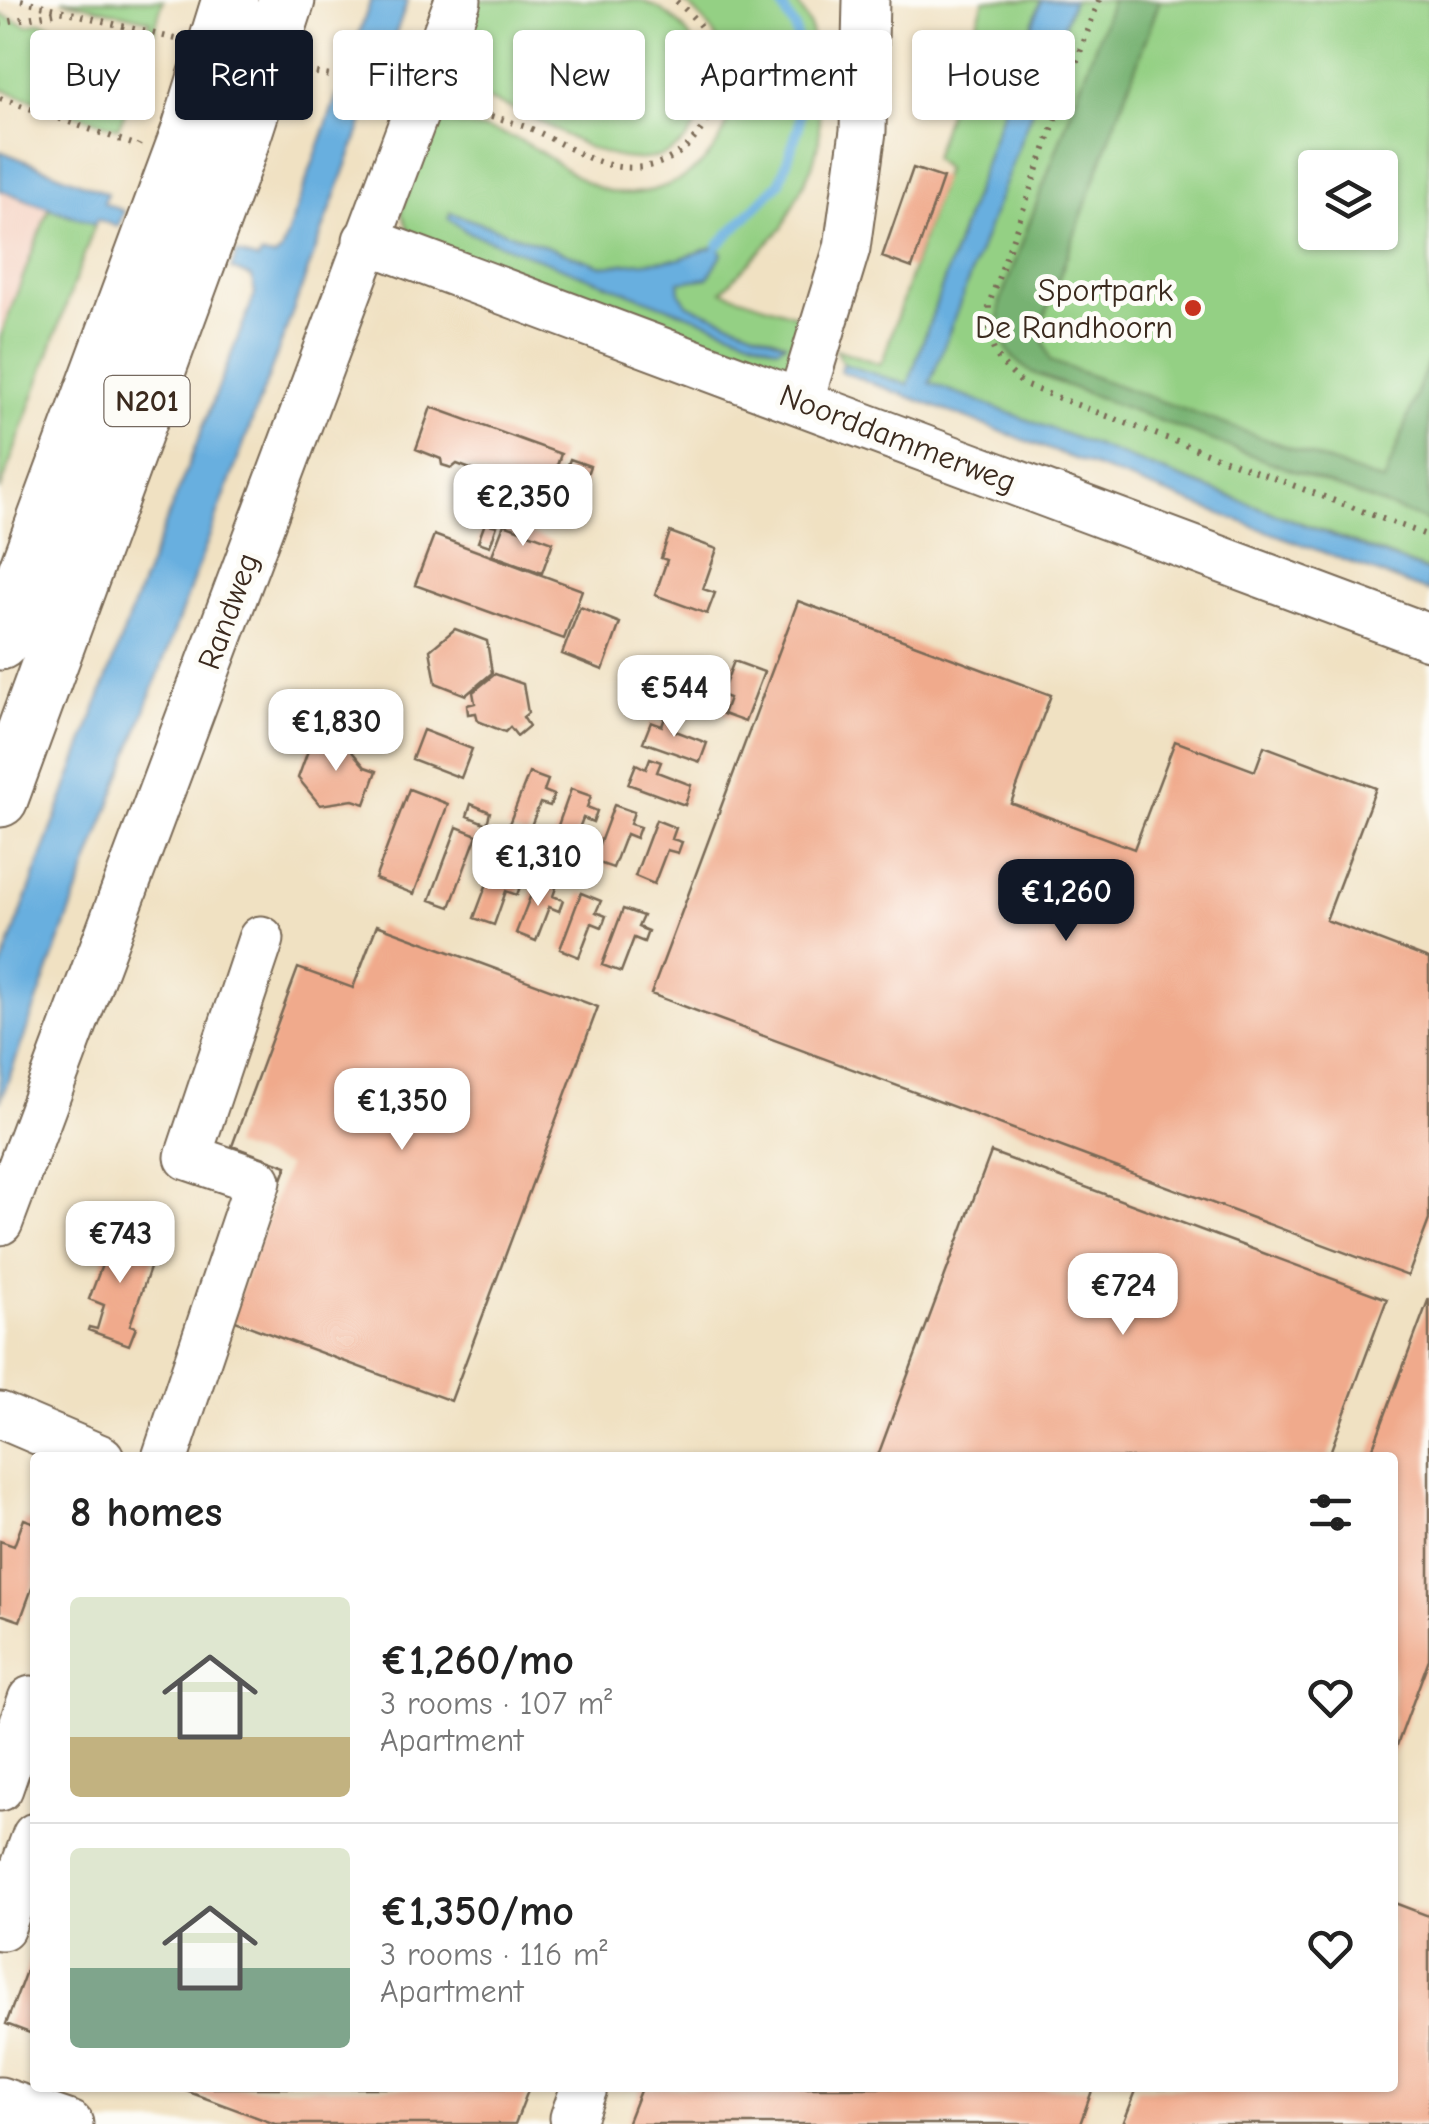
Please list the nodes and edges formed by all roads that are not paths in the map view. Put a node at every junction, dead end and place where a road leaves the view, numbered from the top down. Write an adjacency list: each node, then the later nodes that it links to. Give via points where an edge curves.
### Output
1 (230, 0): 8 (highway, N201, via 189,132)
2 (287, 0): 9 (highway, N201, via 237,154)
3 (458, 0): 5 (street, Randweg)
4 (866, 0): 6 (street, via 863,132 848,248)
5 (366, 240): 6 (street, Noorddammerweg); 11 (street, Randweg)
6 (800, 402): 7 (street, Noorddammerweg)
7 (1429, 637)
8 (0, 642)
9 (0, 799)
10 (261, 939): 14 (street, via 188,1156 258,1181)
11 (0, 1222)
12 (0, 1415): 13 (street)
13 (87, 1452)
14 (167, 1452)
15 (30, 1702): 16 (street)
16 (0, 1788)
17 (30, 1849): 18 (street)
18 (0, 1926)
19 (0, 2100): 20 (street)
20 (70, 2124)

